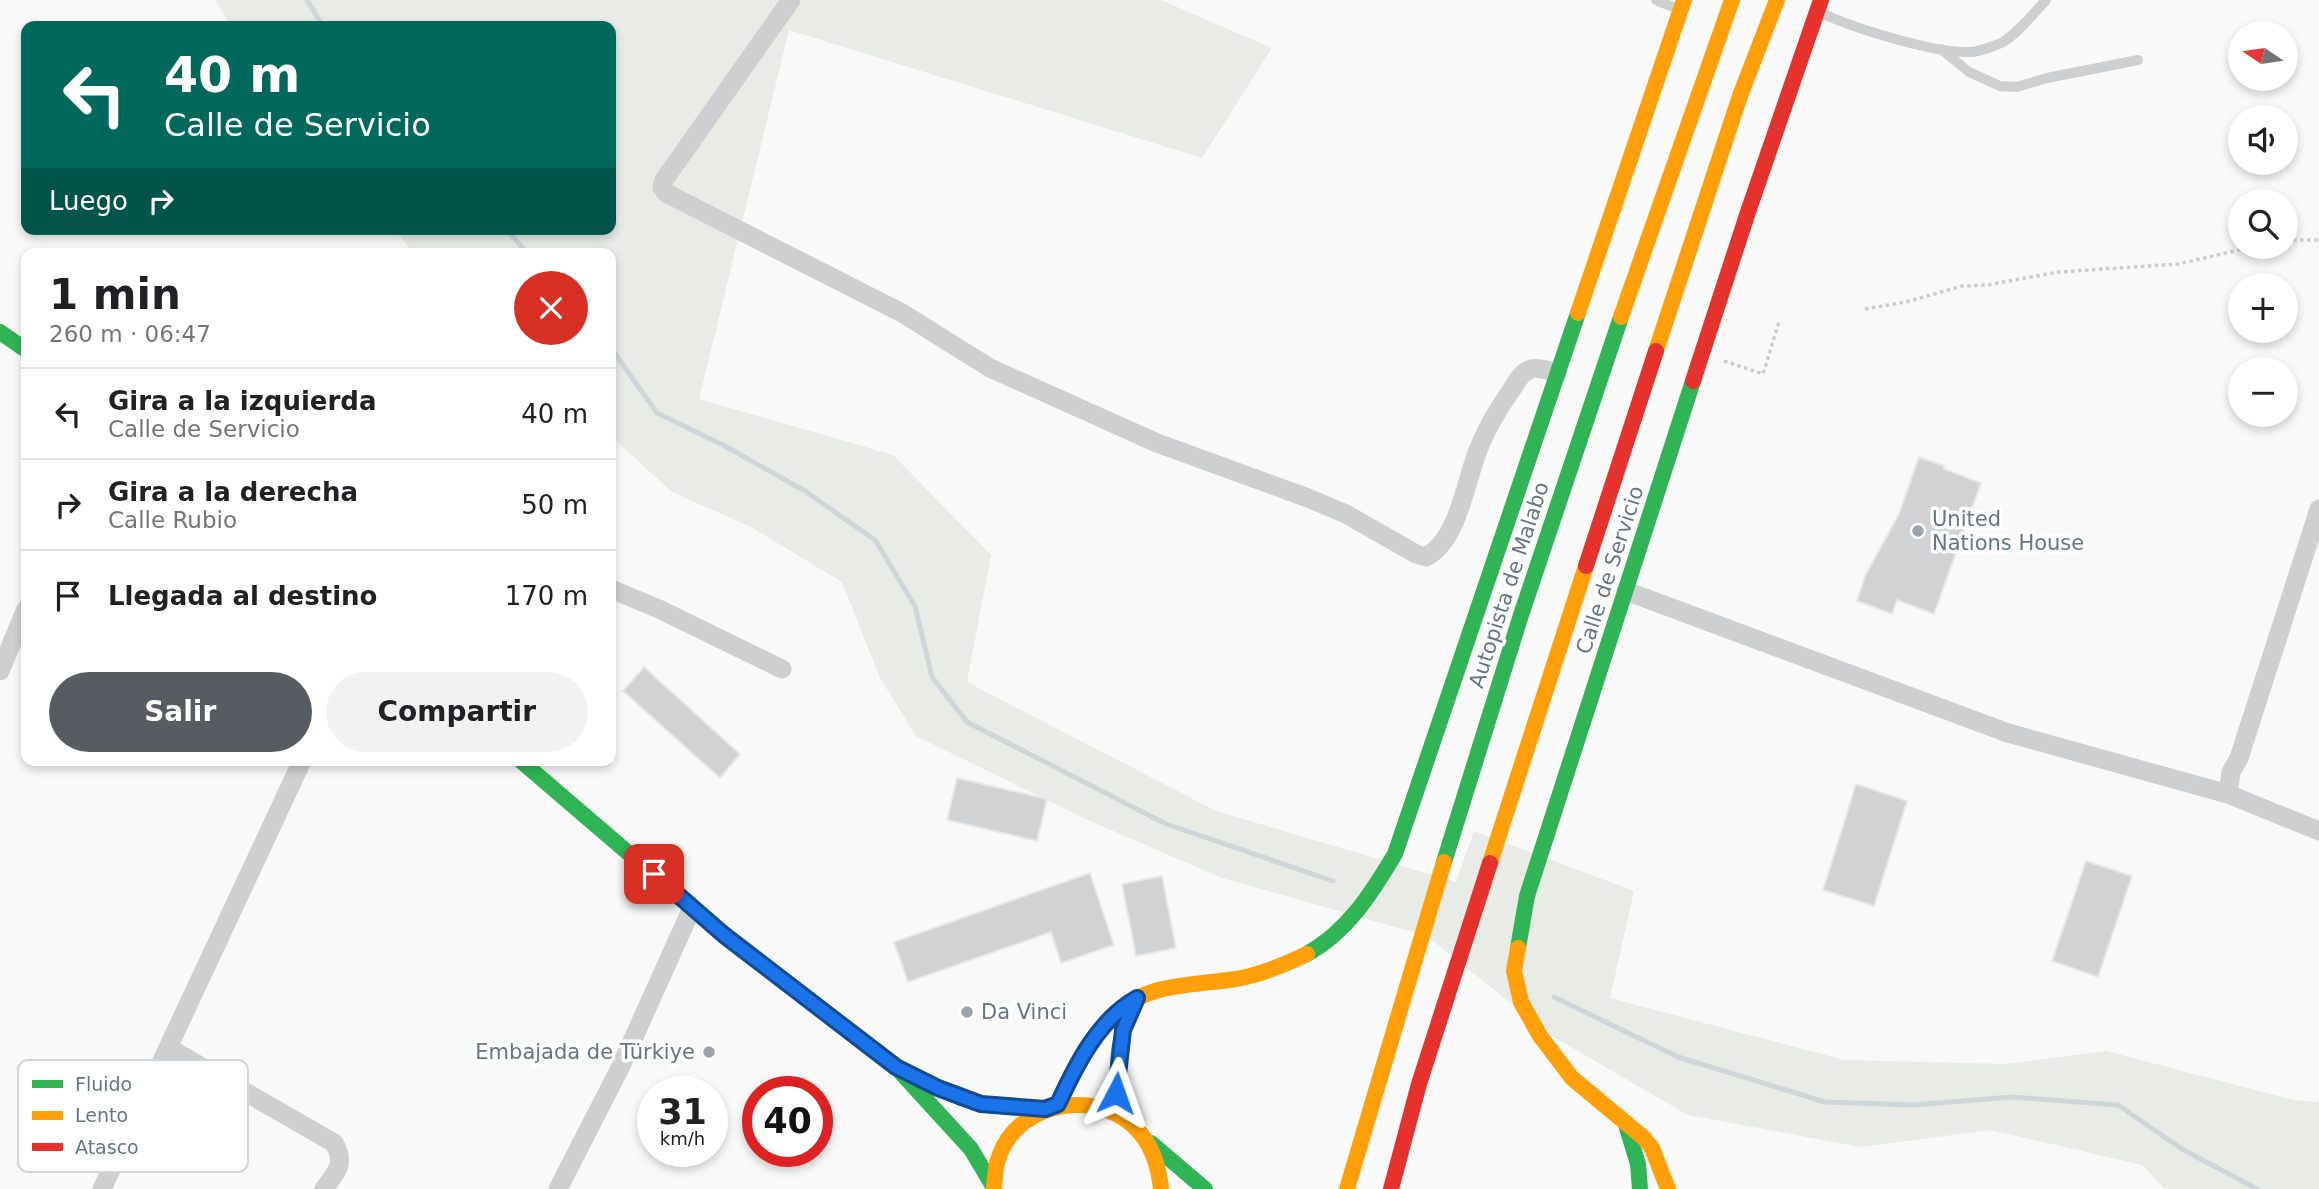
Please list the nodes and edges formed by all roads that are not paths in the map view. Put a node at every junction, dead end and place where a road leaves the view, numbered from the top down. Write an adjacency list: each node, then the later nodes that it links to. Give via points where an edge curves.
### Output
1 (791, 0): 12 (street, via 662,187 902,313 990,368 1157,443 1346,514 1426,557 1447,537 1477,452 1495,413 1519,378 1534,368)
2 (1656, 0): 6 (lane)
3 (1732, 0): 41 (main road, Autopista de Malabo, via 1519,617 1379,1070)
4 (1777, 0): 42 (main road, via 1740,96 1623,447 1419,1084)
5 (2046, 0): 8 (lane, via 2002,42 1973,52)
6 (1683, 5): 12 (main road)
7 (1819, 5): 8 (lane, via 1846,24); 15 (main road, Calle de Servicio)
8 (1940, 49): 9 (lane, via 1969,72 2000,86 2017,87)
9 (2138, 60)
10 (0, 332): 11 (main road)
11 (21, 347)
12 (1557, 373): 24 (main road, via 1395,854 1372,893 1346,926 1309,953 1237,979 1182,984)
13 (2319, 509): 21 (street, via 2231,772)
14 (616, 591): 17 (street)
15 (1626, 591): 21 (street, via 2008,733); 32 (main road, Calle de Servicio, via 1527,896 1514,971 1521,1002 1540,1036 1572,1078)
16 (21, 621): 18 (street)
17 (782, 668)
18 (0, 671)
19 (300, 766): 25 (street)
20 (527, 766): 23 (main road)
21 (2228, 794): 22 (street)
22 (2319, 831)
23 (692, 908): 28 (main road); 38 (street, via 620,1068)
24 (1137, 998): 30 (main road, via 1105,1023); 31 (main road, via 1123,1030)
25 (169, 1048): 26 (street); 27 (street)
26 (163, 1060)
27 (190, 1060)
28 (896, 1067): 30 (main road, via 971,1101); 35 (main road, via 953,1127)
29 (248, 1093): 37 (street, via 334,1143 341,1154 340,1167)
30 (1052, 1107): 31 (main road, via 1078,1102); 35 (main road, via 1024,1122 1008,1140 997,1161)
31 (1115, 1111): 33 (main road)
32 (1626, 1125): 43 (main road); 44 (main road, Calle de Servicio, via 1652,1148)
33 (1148, 1141): 39 (main road, via 1158,1164); 40 (main road)
34 (110, 1172): 36 (street)
35 (994, 1187)
36 (102, 1189)
37 (324, 1189)
38 (558, 1189)
39 (1161, 1189)
40 (1205, 1189)
41 (1347, 1189)
42 (1391, 1189)
43 (1640, 1189)
44 (1668, 1189)

